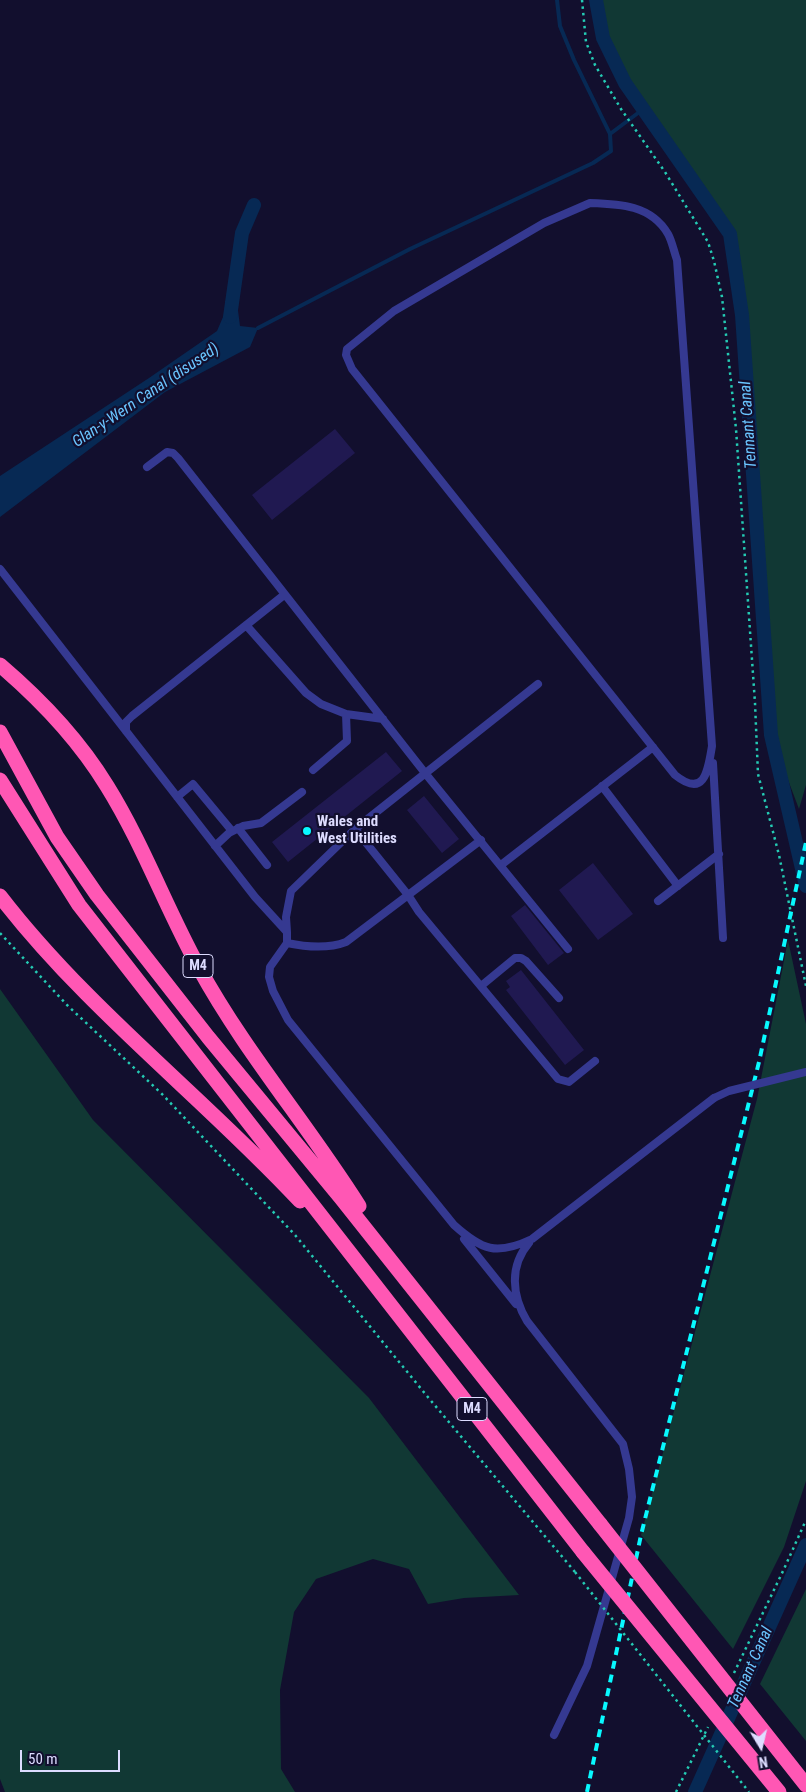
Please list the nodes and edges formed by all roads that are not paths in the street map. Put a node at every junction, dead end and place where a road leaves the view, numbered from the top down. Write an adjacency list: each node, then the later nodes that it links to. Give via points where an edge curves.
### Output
1 (147, 467): 3 (lane, via 167,452 173,453)
2 (0, 569): 9 (lane)
3 (284, 594): 4 (lane); 8 (lane)
4 (246, 625): 7 (lane, via 306,693 321,704); 9 (lane, via 132,716 126,722)
5 (0, 665): 41 (highway, M4, via 73,737 107,786 198,967 242,1039 346,1186)
6 (538, 684): 14 (lane)
7 (346, 714): 8 (lane); 13 (lane, via 347,741)
8 (383, 719): 14 (lane)
9 (126, 730): 18 (lane)
10 (0, 732): 41 (highway, M4, via 57,837 97,896)
11 (712, 746): 12 (lane, via 708,772 695,784 685,782 675,774); 12 (lane, via 677,260 668,234 650,214 624,204 590,203 544,224 394,311 347,348 346,355 352,369); 23 (lane)
12 (652, 747): 16 (lane)
13 (313, 770)
14 (425, 773): 19 (lane); 21 (lane)
15 (0, 780): 40 (highway, M4, via 79,905)
16 (602, 786): 25 (lane); 26 (lane)
17 (302, 792): 20 (lane, via 261,823)
18 (177, 797): 20 (lane, via 193,784); 22 (lane)
19 (355, 829): 27 (lane); 30 (lane, via 291,891)
20 (235, 830): 22 (lane); 24 (lane)
21 (481, 840): 25 (lane); 27 (lane)
22 (215, 846): 30 (lane)
23 (719, 854): 26 (lane); 31 (lane)
24 (267, 865)
25 (501, 865): 33 (lane)
26 (678, 886): 29 (lane)
27 (408, 895): 32 (lane, via 337,946); 34 (lane)
28 (0, 896): 40 (highway, M4, via 87,994 251,1151)
29 (658, 901)
30 (286, 932): 32 (lane)
31 (723, 938)
32 (287, 943): 38 (lane, via 270,967 269,977 288,1020)
33 (568, 949)
34 (481, 986): 35 (lane, via 515,958 521,958); 36 (lane, via 558,1079 569,1082)
35 (559, 998)
36 (595, 1060)
37 (806, 1072): 39 (lane, bridge, via 730,1090 714,1098)
38 (454, 1225): 39 (lane, via 471,1241 485,1248 518,1246); 42 (lane)
39 (532, 1239): 42 (lane, via 521,1252 516,1268 515,1290)
40 (360, 1266): 45 (highway, M4, bridge, via 583,1552)
41 (398, 1268): 44 (highway, M4, bridge)
42 (519, 1308): 43 (lane, via 623,1444 632,1497 587,1666)
43 (554, 1735)
44 (806, 1785)
45 (779, 1792)

